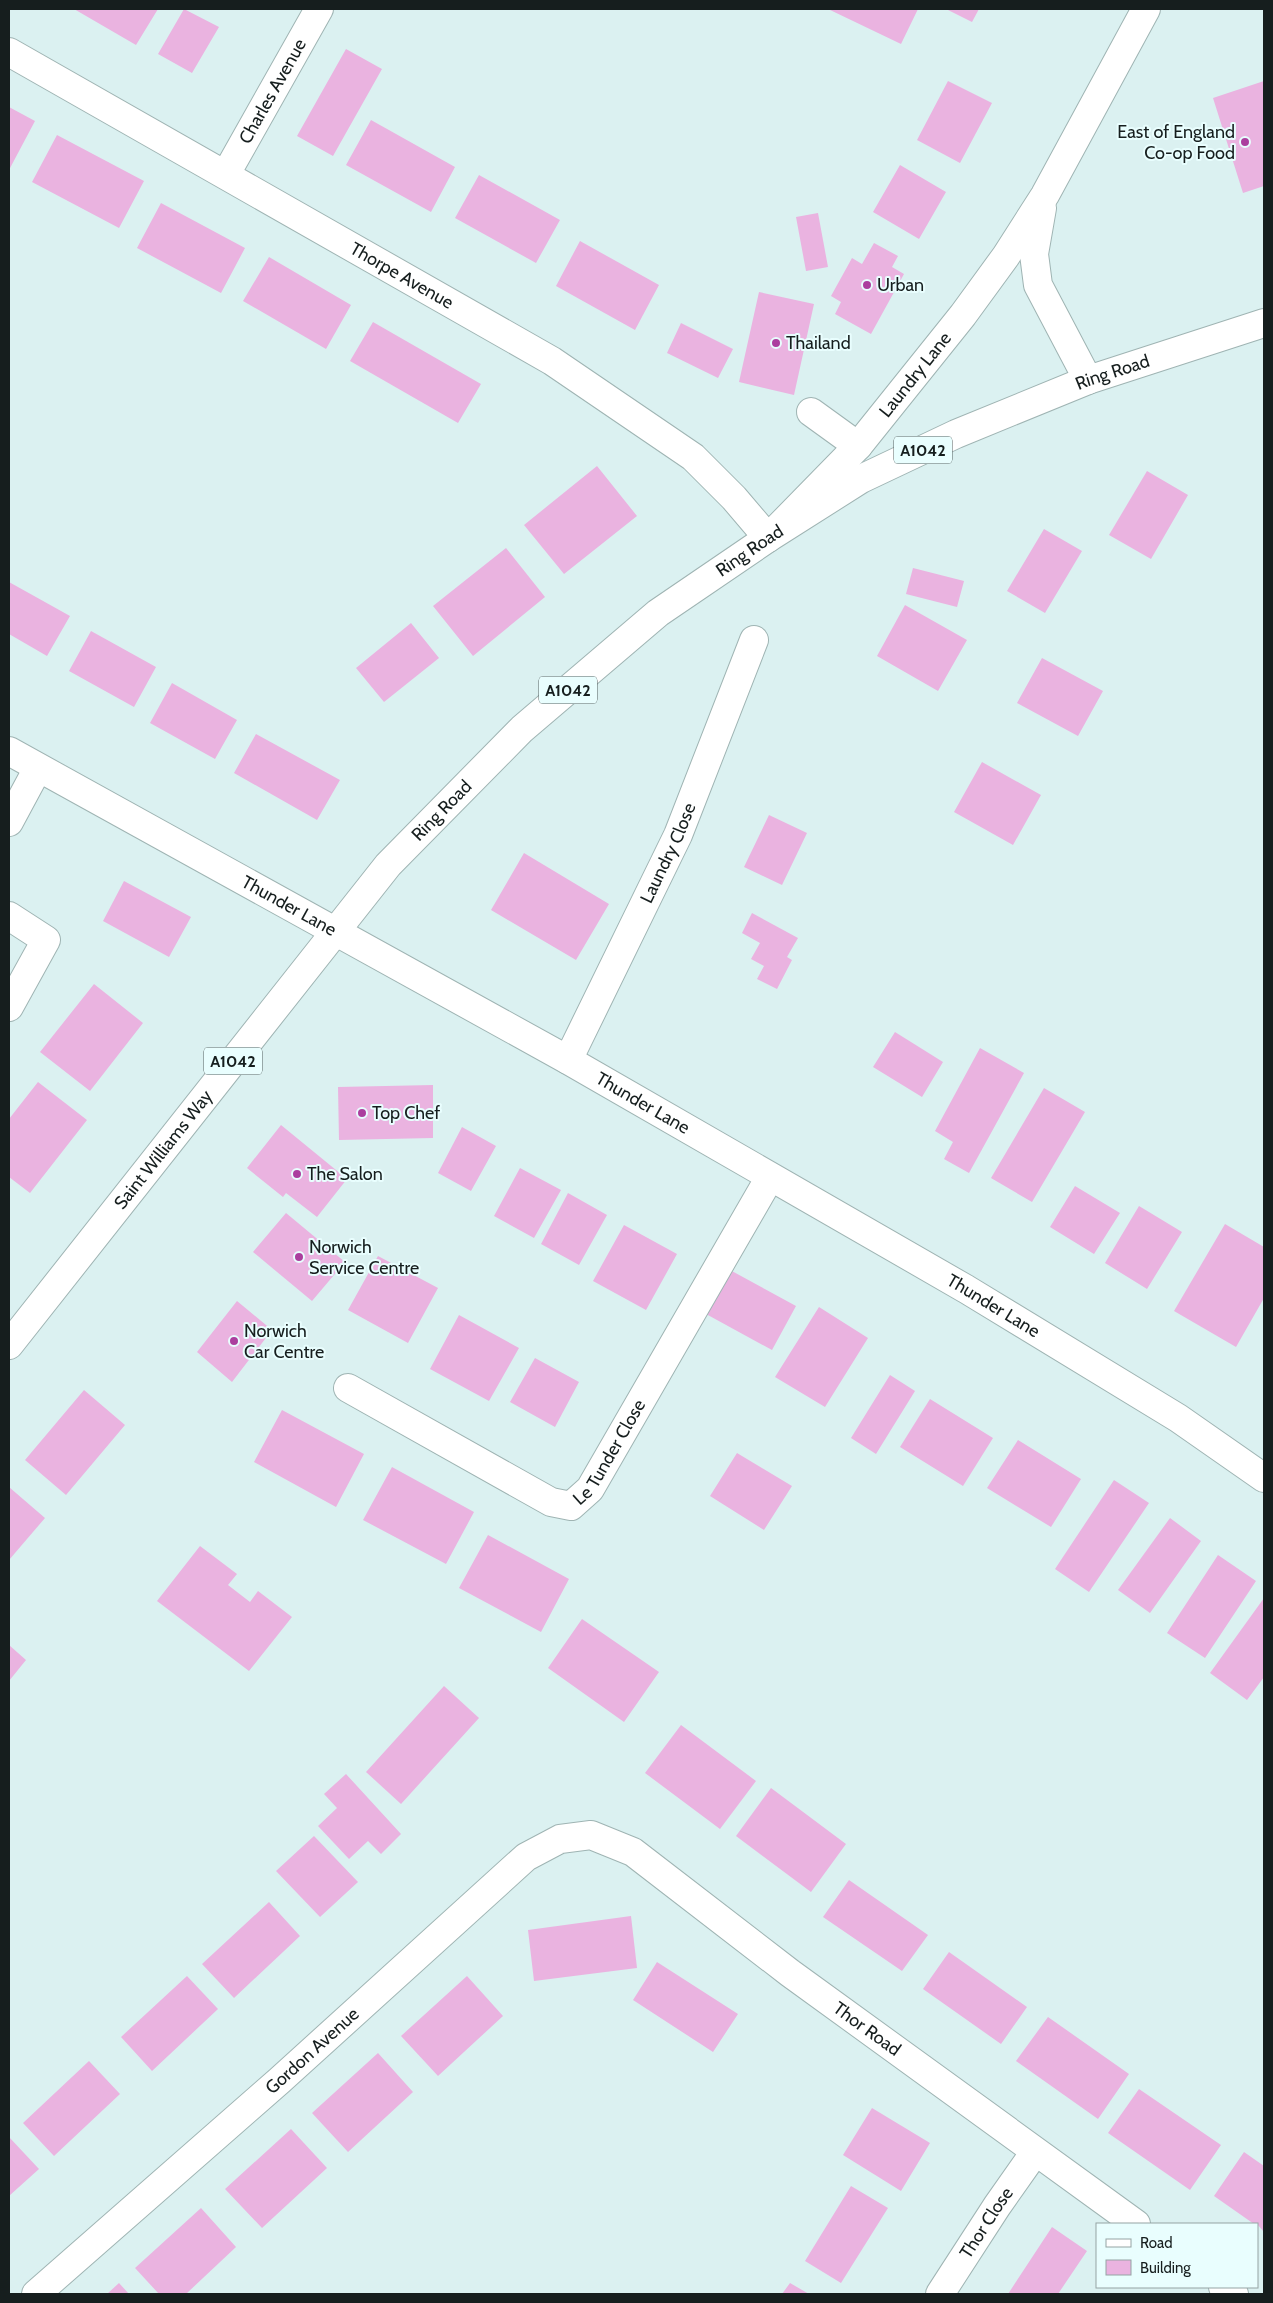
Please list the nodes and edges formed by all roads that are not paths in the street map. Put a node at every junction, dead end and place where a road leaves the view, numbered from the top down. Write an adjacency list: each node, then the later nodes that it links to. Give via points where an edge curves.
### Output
1 (320, 9): 4 (main road, Charles Avenue)
2 (1146, 9): 5 (main road, Laundry Lane)
3 (9, 52): 4 (main road, Thorpe Avenue)
4 (226, 174): 10 (main road, Thorpe Avenue, via 560,367 693,456)
5 (1045, 195): 7 (main road, Laundry Lane, via 1034,254 1038,285); 9 (main road, Laundry Lane, via 964,315)
6 (1264, 323): 7 (main road, Ring Road / A1042)
7 (1088, 380): 10 (main road, Ring Road / A1042, via 956,434 861,479)
8 (811, 412): 9 (main road)
9 (858, 446): 10 (main road, Laundry Lane)
10 (768, 538): 16 (main road, Ring Road / A1042, via 658,614 522,729 388,865)
11 (754, 640): 18 (main road, Laundry Close, via 678,835)
12 (9, 751): 13 (main road, Thunder Lane)
13 (38, 768): 14 (main road); 16 (main road, Thunder Lane)
14 (9, 822)
15 (9, 916): 17 (main road, via 46,940)
16 (335, 930): 18 (main road, Thunder Lane); 20 (main road, Saint Williams Way / A1042)
17 (9, 1006)
18 (568, 1060): 19 (main road, Thunder Lane)
19 (770, 1177): 21 (main road, Le Tunder Close, via 590,1489 571,1506 551,1502); 22 (main road, Thunder Lane, via 966,1289 1169,1412)
20 (9, 1345)
21 (348, 1388)
22 (1264, 1478)
23 (598, 1836): 24 (main road, Thor Road, via 633,1852 790,1973); 26 (main road, Gordon Avenue, via 560,1839 526,1856 279,2081)
24 (1035, 2152): 25 (main road, Thor Road); 27 (main road, Thor Close)
25 (1135, 2223)
26 (36, 2294)
27 (940, 2294)

